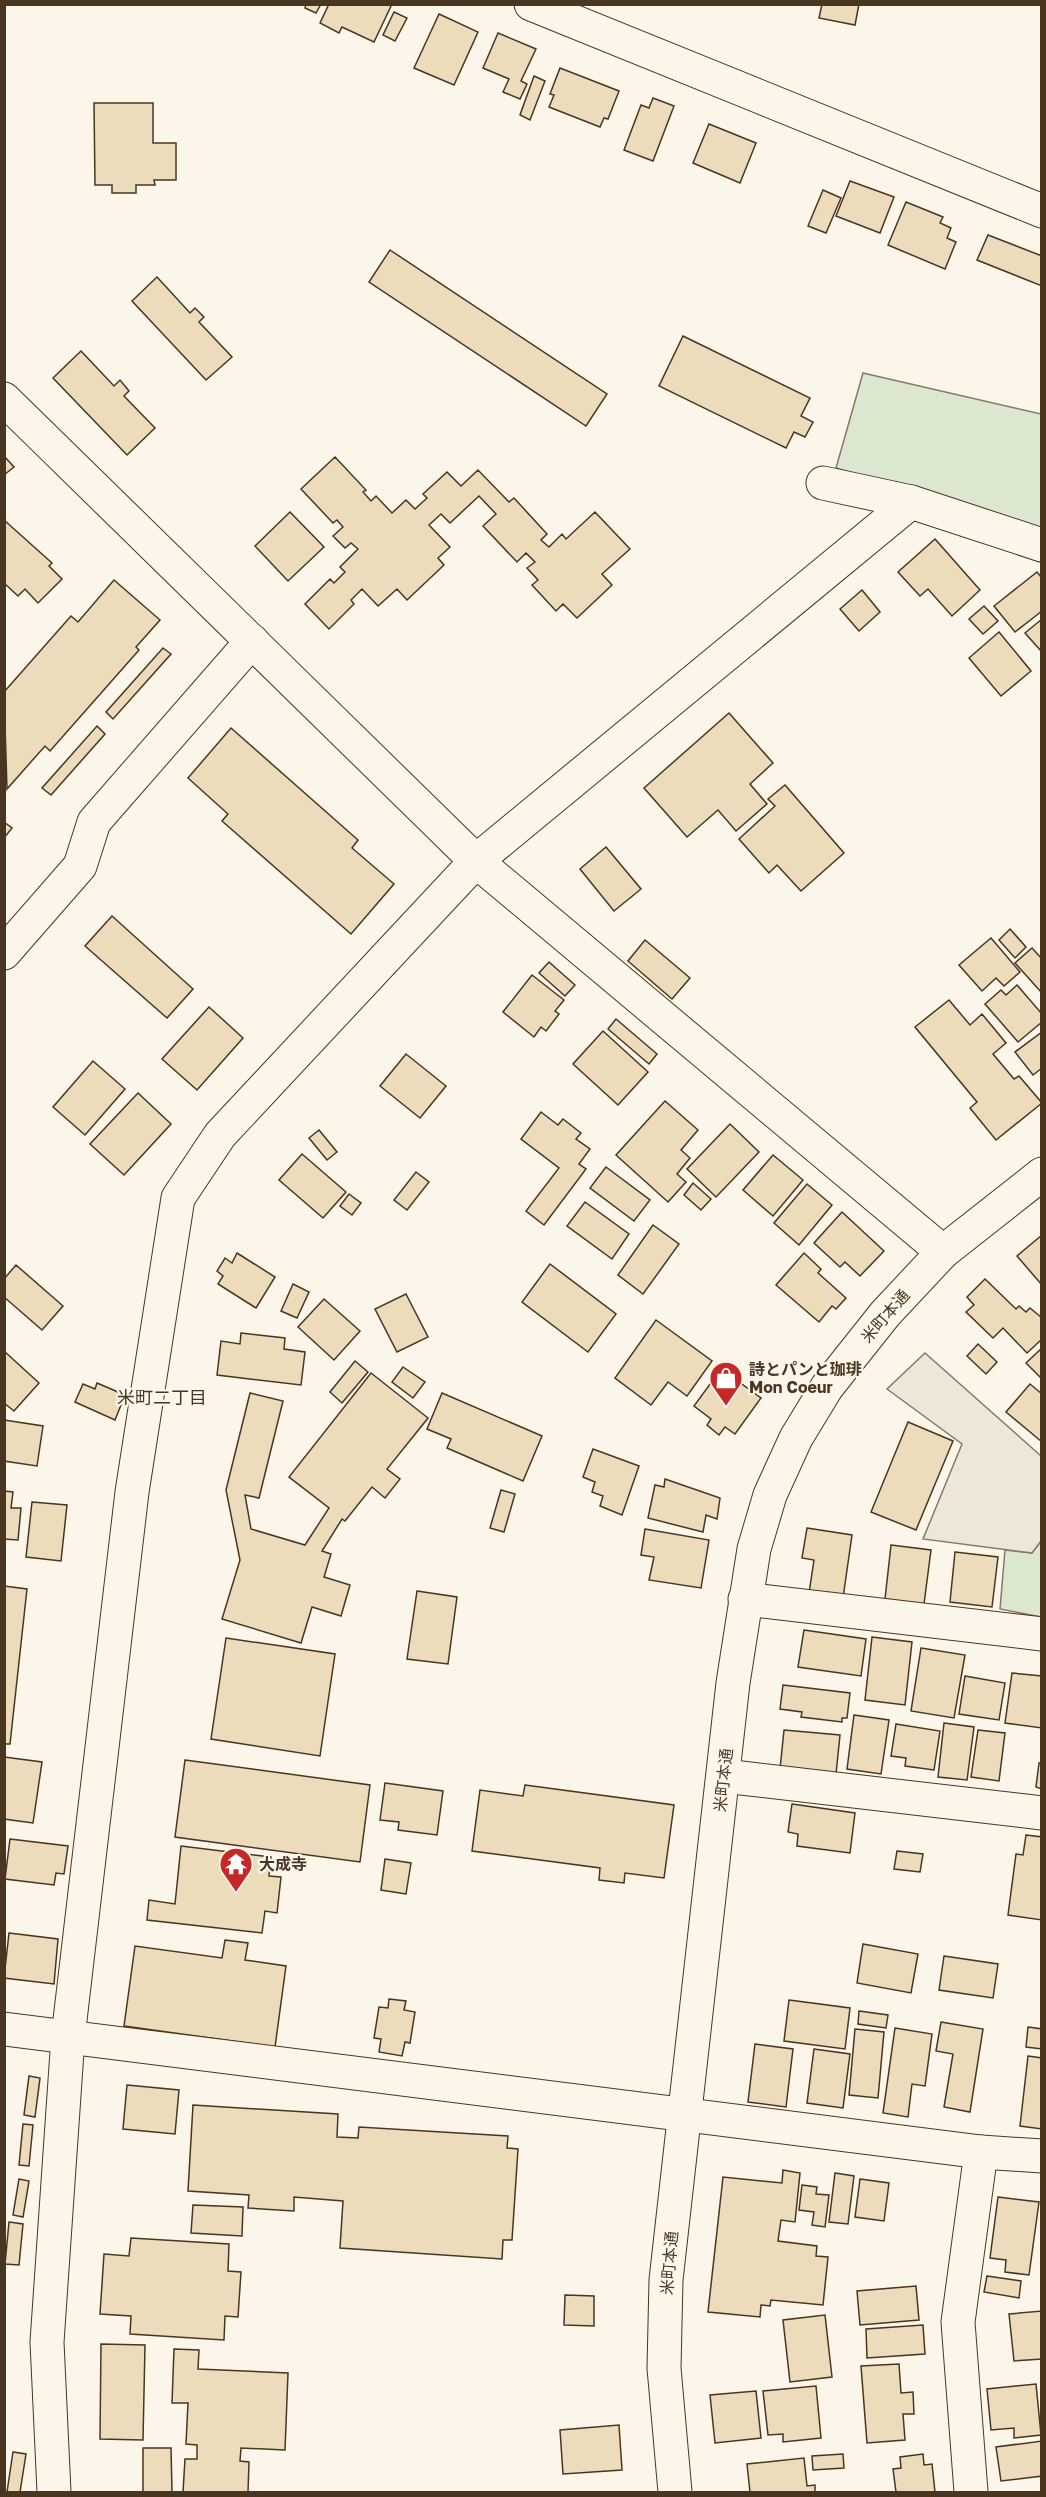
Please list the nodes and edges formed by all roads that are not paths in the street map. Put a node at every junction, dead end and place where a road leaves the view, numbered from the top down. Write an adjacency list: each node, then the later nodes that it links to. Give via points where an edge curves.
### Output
1 (531, 4): 2 (street)
2 (1041, 211)
3 (7, 407): 7 (street)
4 (823, 483): 5 (street)
5 (912, 502): 6 (street); 8 (street)
6 (1041, 545)
7 (252, 641): 8 (street); 9 (street, via 94,822 80,866)
8 (476, 861): 11 (street); 17 (street, via 220,1135 178,1198 132,1492)
9 (4, 953)
10 (1041, 1174): 11 (street, 米町本通)
11 (943, 1252): 12 (street, 米町本通, via 885,1314 827,1387 796,1438 770,1495)
12 (745, 1599): 13 (street); 14 (street, 米町本通)
13 (1041, 1634)
14 (724, 1776): 15 (street); 18 (street, 米町本通)
15 (1041, 1813)
16 (4, 2029): 17 (street)
17 (68, 2037): 18 (street); 21 (street, via 47,2342)
18 (686, 2113): 19 (street); 22 (street, 米町本通, via 666,2280 664,2368)
19 (981, 2152): 20 (street); 23 (street, via 958,2322)
20 (1041, 2156)
21 (54, 2493)
22 (675, 2493)
23 (971, 2493)

